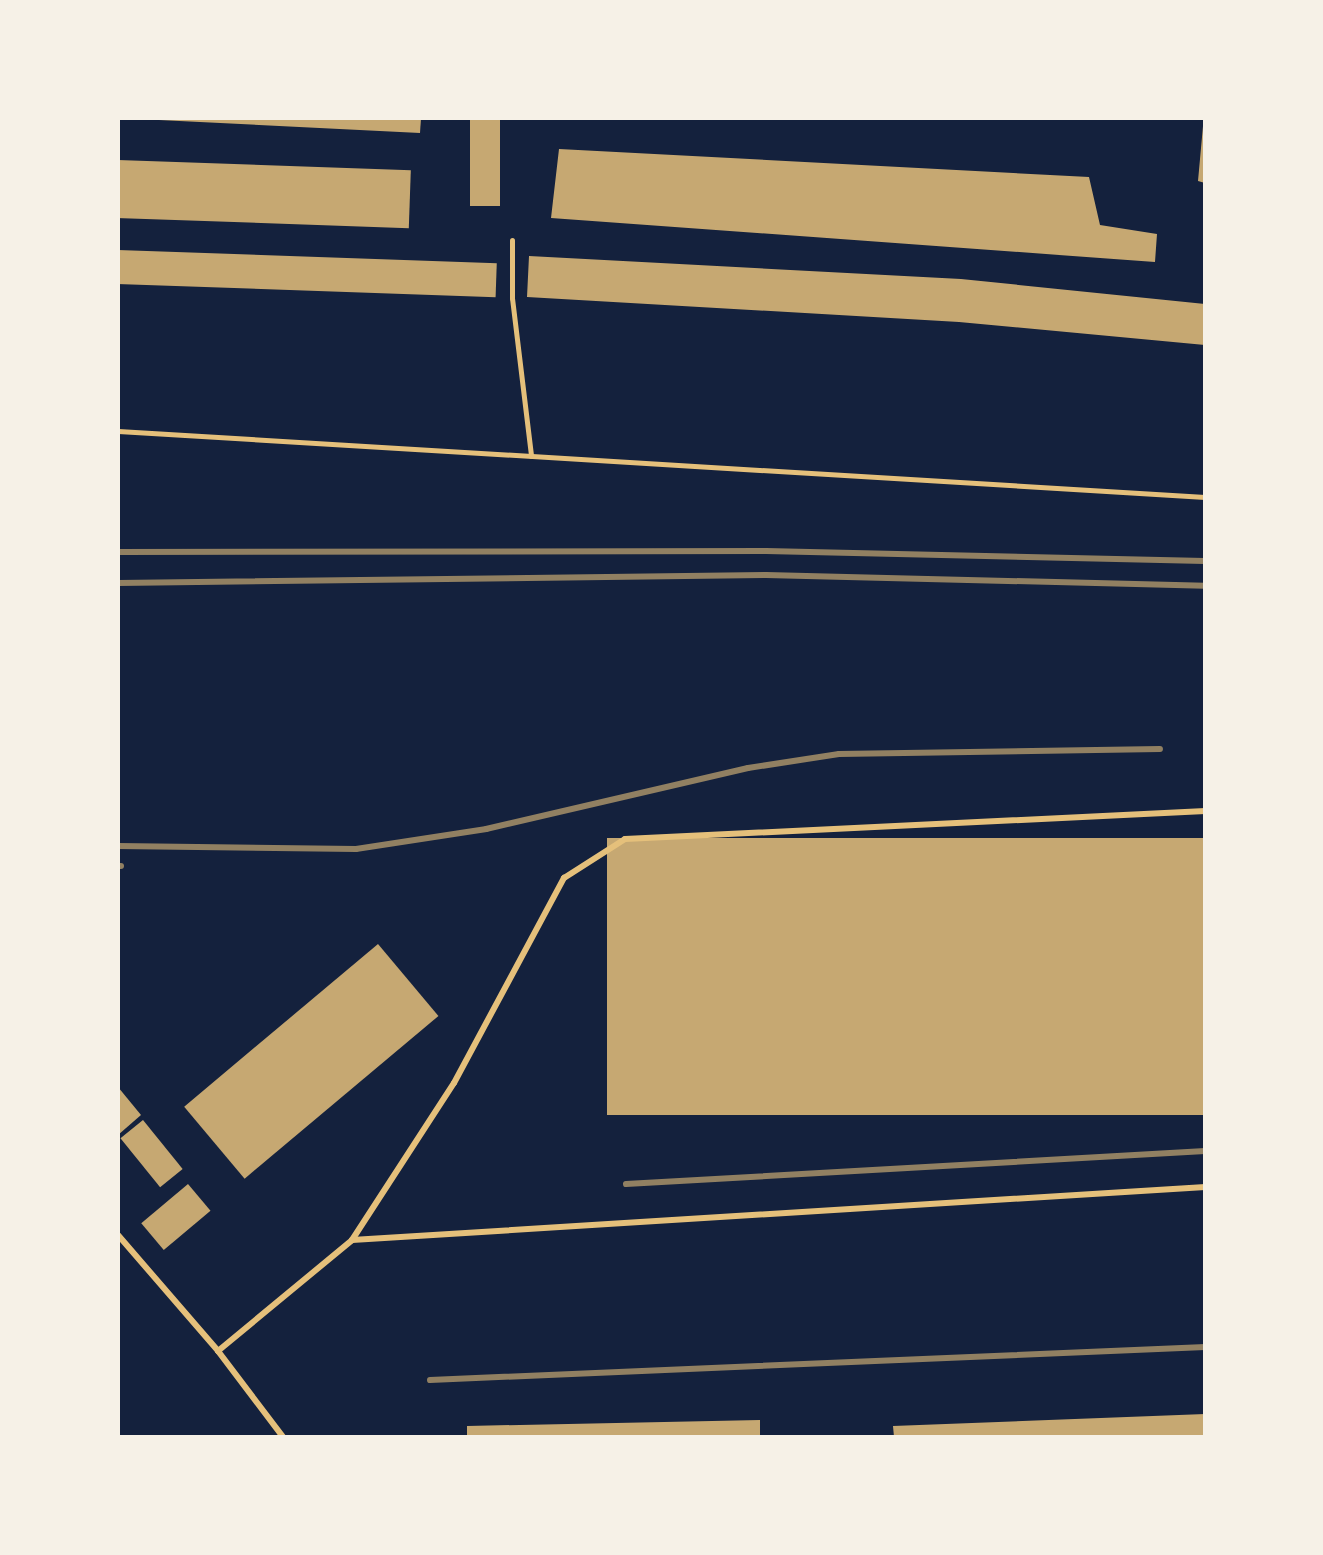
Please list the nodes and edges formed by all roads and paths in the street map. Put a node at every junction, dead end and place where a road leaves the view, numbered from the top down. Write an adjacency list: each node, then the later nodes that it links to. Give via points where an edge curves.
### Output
1 (512, 240): 3 (path, via 512,298)
2 (118, 431): 3 (path)
3 (531, 456): 4 (path)
4 (1205, 497)
5 (1205, 811): 8 (lane, via 625,839 564,878 454,1083)
6 (1205, 1187): 8 (lane)
7 (118, 1235): 9 (lane)
8 (352, 1240): 9 (lane)
9 (218, 1351): 10 (lane)
10 (283, 1437)

